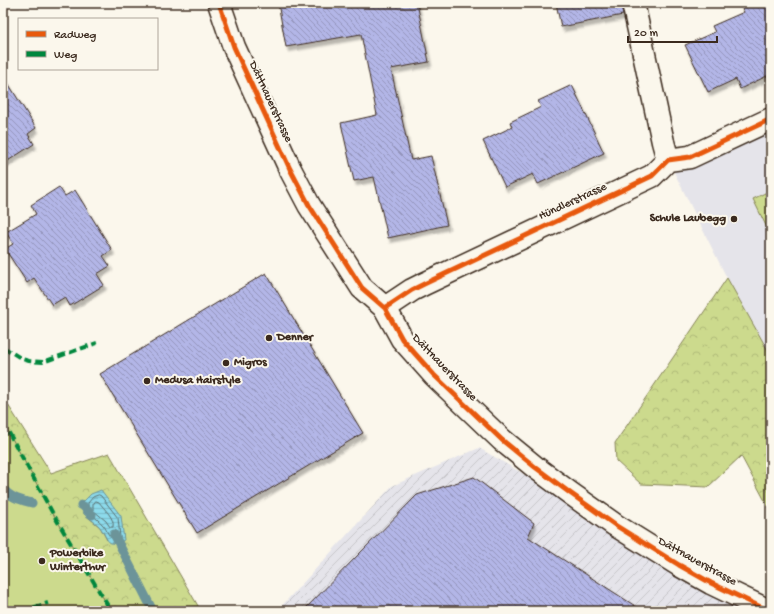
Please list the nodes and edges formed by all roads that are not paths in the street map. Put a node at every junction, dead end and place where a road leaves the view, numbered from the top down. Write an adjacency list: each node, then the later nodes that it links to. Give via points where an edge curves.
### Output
1 (219, 3): 5 (street, Dättnauerstrasse, via 234,47 309,205 362,288)
2 (633, 3): 4 (street)
3 (771, 119): 4 (street, via 690,157)
4 (668, 160): 5 (street, Hündlerstrasse, via 652,176 424,284)
5 (385, 308): 6 (street, Dättnauerstrasse, via 402,339 434,375 502,440 535,467 570,494 653,549 711,583)
6 (769, 611)

